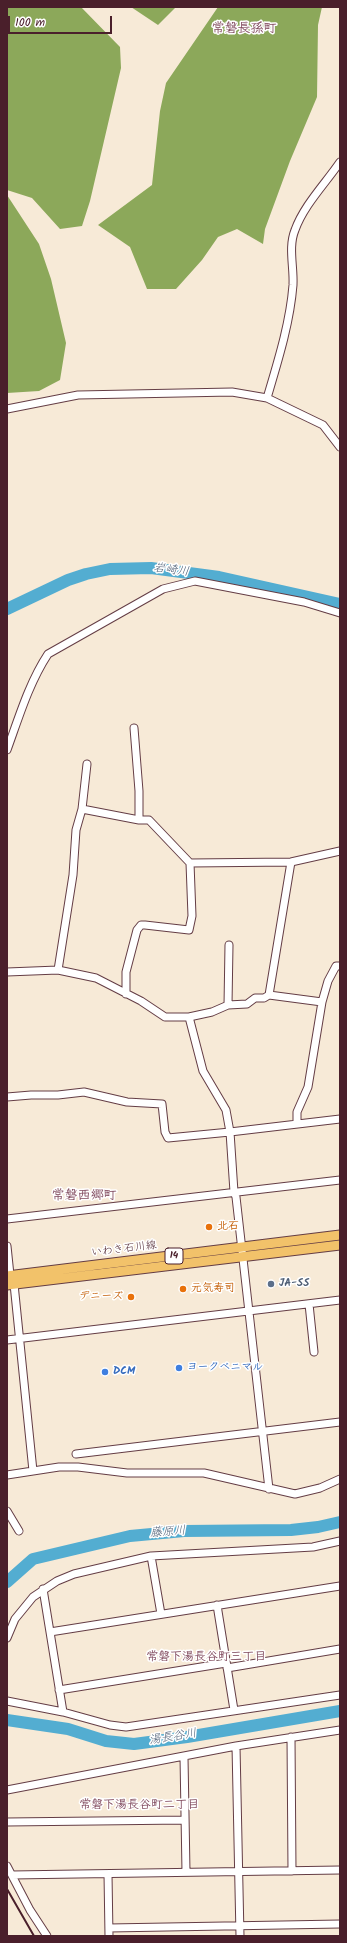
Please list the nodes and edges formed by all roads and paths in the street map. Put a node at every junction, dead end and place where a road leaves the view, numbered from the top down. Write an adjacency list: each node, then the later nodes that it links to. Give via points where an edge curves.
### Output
1 (340, 162): 2 (street, via 312,200 294,232 293,285 282,347)
2 (267, 398): 3 (street, via 232,392 78,395); 4 (street, via 324,425)
3 (7, 409)
4 (340, 447)
5 (340, 613): 7 (street, via 304,602 195,581 163,589 48,654 26,698)
6 (134, 728): 10 (street)
7 (7, 750)
8 (87, 764): 9 (street)
9 (82, 808): 10 (street); 16 (street, via 76,830 73,875)
10 (139, 820): 13 (street, via 149,820)
11 (340, 851): 12 (street)
12 (291, 862): 13 (street); 19 (street)
13 (190, 863): 18 (street, via 192,916 189,930 141,925 137,930 126,972)
14 (229, 945): 21 (street)
15 (340, 966): 20 (street, via 336,966 328,981)
16 (58, 970): 17 (street); 18 (street, via 96,978)
17 (7, 972)
18 (126, 994): 22 (street, via 165,1017)
19 (269, 994): 20 (street); 21 (street, via 264,998 255,998 247,1004)
20 (322, 1002): 25 (street, via 308,1087 297,1112)
21 (228, 1005): 22 (street)
22 (189, 1017): 26 (street, via 203,1071 226,1110)
23 (7, 1098): 26 (street, via 84,1092 127,1102 162,1104 166,1135)
24 (340, 1118): 25 (street)
25 (297, 1124): 26 (street)
26 (229, 1129): 28 (street)
27 (340, 1180): 28 (street)
28 (234, 1192): 29 (street); 33 (street)
29 (7, 1219)
30 (340, 1235): 33 (main road, いわき石川線 / 14)
31 (340, 1245): 33 (main road, いわき石川線 / 14)
32 (7, 1246): 34 (street)
33 (243, 1252): 34 (main road, いわき石川線 / 14); 37 (street)
34 (10, 1280): 38 (street)
35 (340, 1300): 36 (street)
36 (308, 1304): 37 (street); 40 (street)
37 (250, 1311): 38 (street); 42 (street)
38 (20, 1338): 39 (street); 44 (street)
39 (7, 1340)
40 (314, 1352)
41 (340, 1422): 42 (street)
42 (263, 1432): 43 (street); 47 (street)
43 (76, 1454)
44 (33, 1471): 45 (street); 47 (street, via 78,1467 127,1473 204,1474)
45 (7, 1475)
46 (340, 1480): 47 (street, via 295,1494)
47 (269, 1489)
48 (7, 1511): 49 (street)
49 (19, 1531)
50 (340, 1541): 51 (street, via 313,1547)
51 (151, 1556): 53 (street, via 74,1574); 55 (street)
52 (340, 1586): 54 (street)
53 (43, 1589): 56 (street); 57 (street, via 18,1614)
54 (217, 1605): 55 (street); 59 (street)
55 (161, 1614): 56 (street)
56 (50, 1632): 60 (street)
57 (7, 1638)
58 (340, 1649): 59 (street)
59 (227, 1665): 60 (street); 63 (street)
60 (59, 1690): 64 (street)
61 (340, 1695): 63 (street)
62 (7, 1701): 64 (street)
63 (234, 1710): 64 (street, via 139,1727 110,1725)
64 (63, 1712)
65 (340, 1730): 66 (street)
66 (291, 1737): 67 (street); 74 (street)
67 (236, 1746): 68 (street); 76 (street)
68 (184, 1756): 69 (street); 70 (street)
69 (7, 1790)
70 (185, 1820): 71 (street); 75 (street)
71 (7, 1822)
72 (7, 1866): 78 (street)
73 (340, 1870): 74 (street)
74 (292, 1871): 76 (street)
75 (186, 1872): 76 (street); 77 (street)
76 (239, 1872): 80 (street)
77 (108, 1874): 78 (street); 81 (street)
78 (12, 1875): 82 (street)
79 (340, 1924): 80 (street)
80 (240, 1926): 81 (street); 83 (street)
81 (109, 1932)
82 (47, 1936)
83 (240, 1936)

